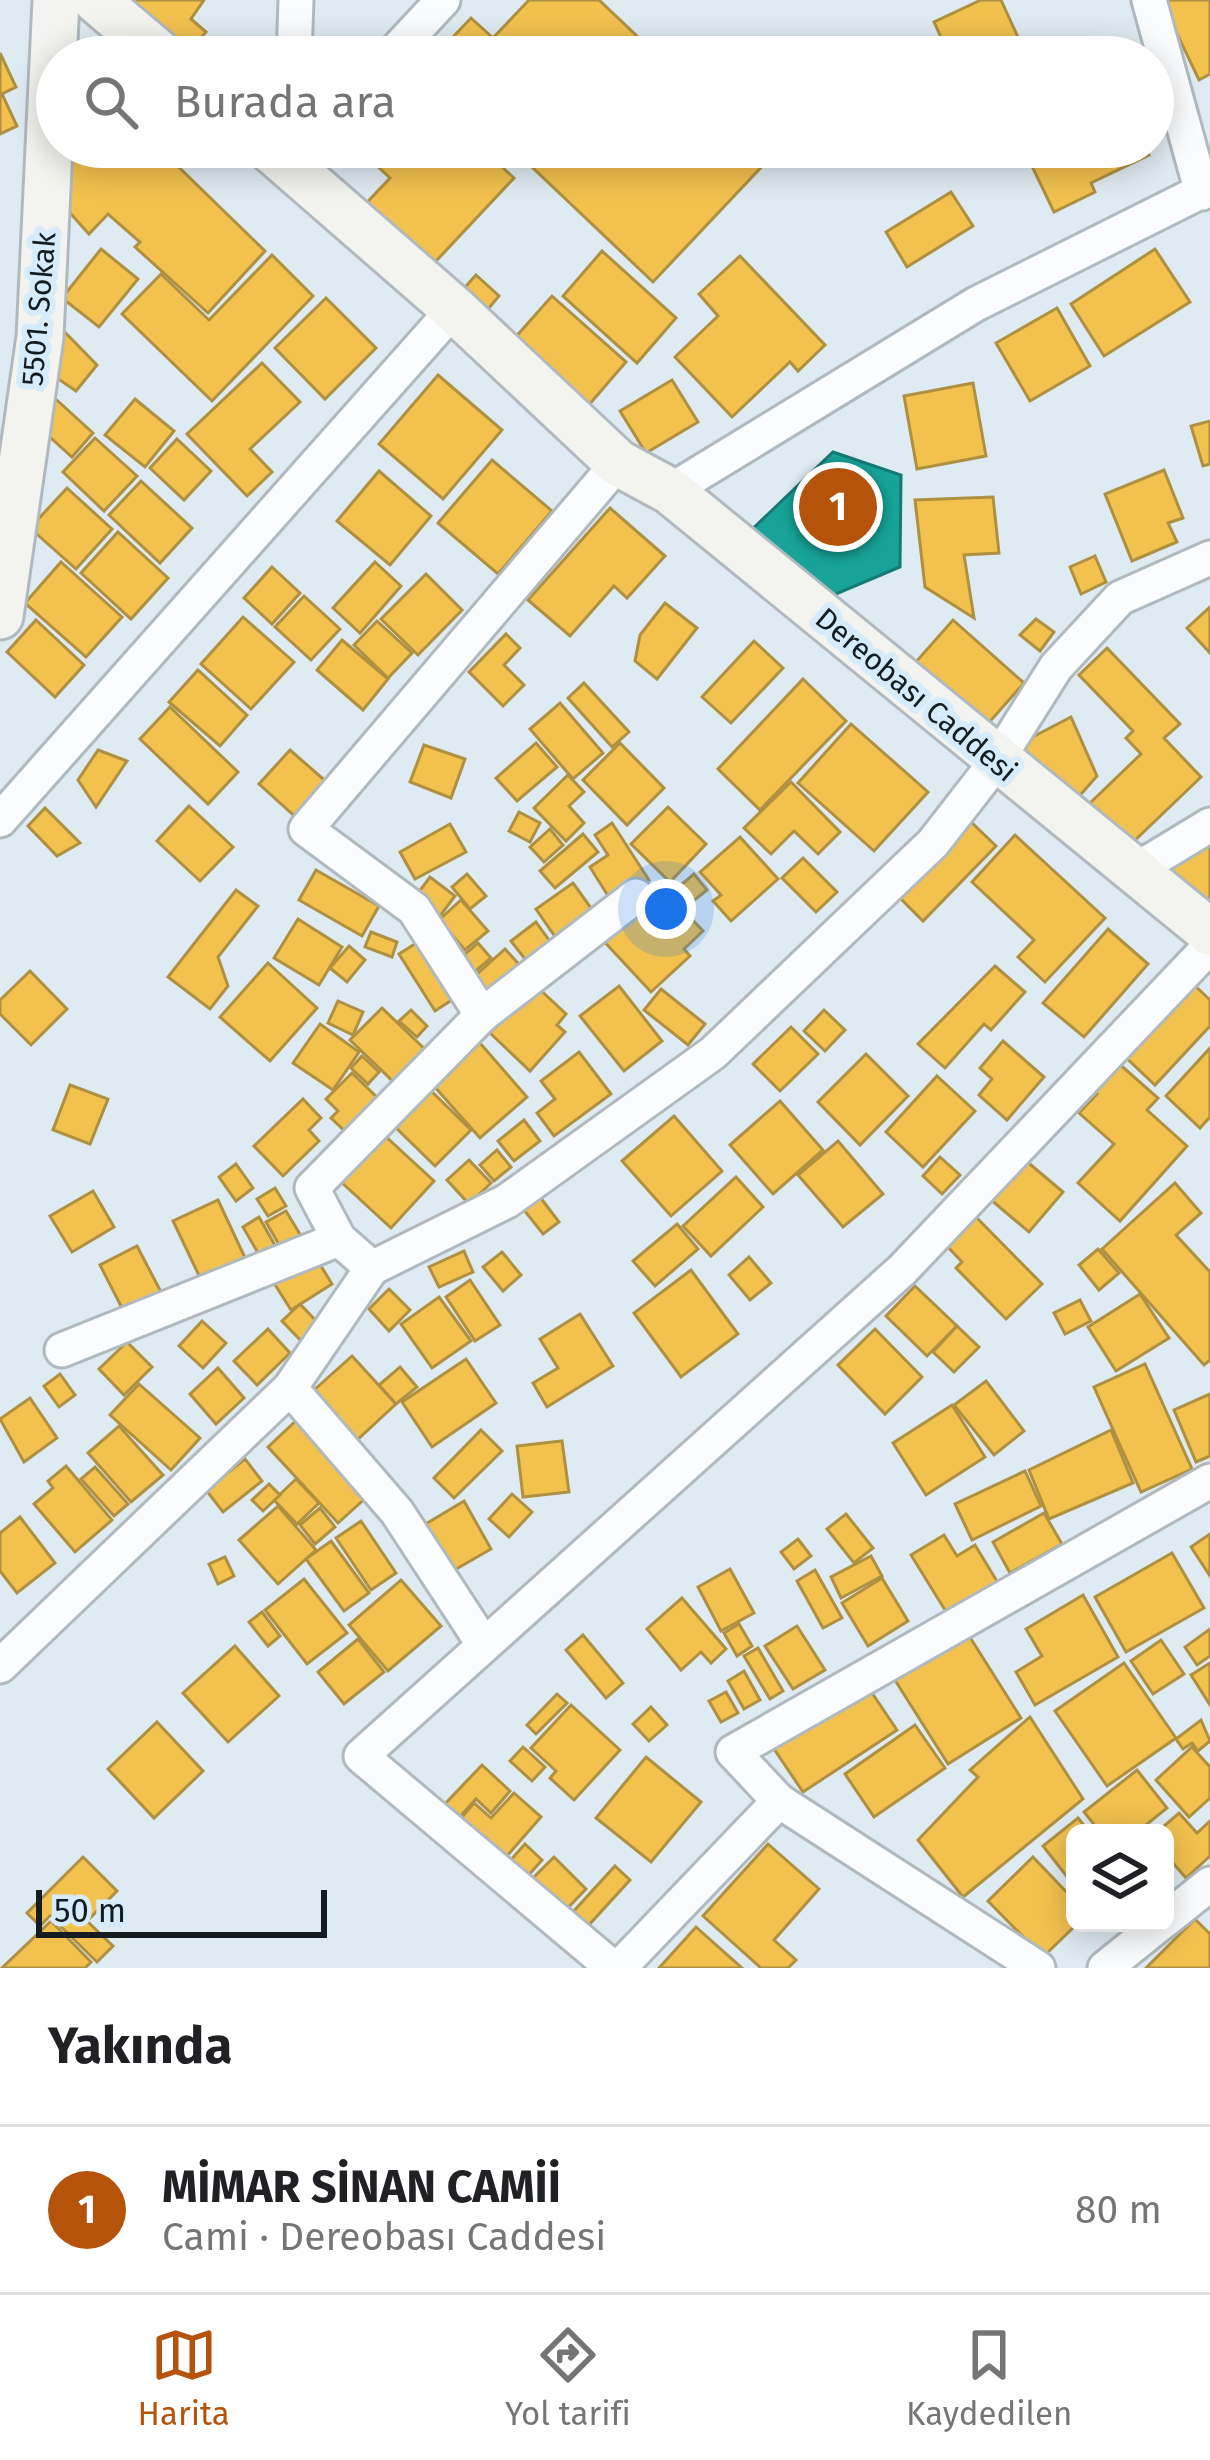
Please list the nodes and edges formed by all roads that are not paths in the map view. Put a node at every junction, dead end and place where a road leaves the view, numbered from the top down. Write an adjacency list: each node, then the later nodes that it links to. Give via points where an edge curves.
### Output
1 (56, 0): 6 (street, 5501. Sokak)
2 (96, 0): 7 (street)
3 (296, 0): 8 (street)
4 (443, 0): 9 (street)
5 (1150, 0): 10 (street)
6 (54, 36)
7 (138, 36)
8 (295, 36)
9 (410, 36)
10 (1161, 36)
11 (1174, 81): 14 (street)
12 (48, 168): 19 (street, 5501. Sokak, via 40,338)
13 (305, 168): 15 (street, Dereobası Caddesi)
14 (1206, 190): 17 (street, via 976,304)
15 (454, 309): 16 (street, Dereobası Caddesi); 21 (street)
16 (618, 463): 17 (street, Dereobası Caddesi); 27 (street, via 306,829 414,909)
17 (670, 490): 20 (street, Dereobası Caddesi)
18 (1210, 558): 20 (street, via 1120,598 1056,667)
19 (0, 616)
20 (996, 762): 23 (street, Dereobası Caddesi); 29 (street, via 933,843 713,1054 507,1201)
21 (0, 820)
22 (1210, 825): 23 (street)
23 (1135, 871): 25 (street, Dereobası Caddesi)
24 (636, 896): 27 (street)
25 (1210, 932)
26 (1210, 946): 33 (street, via 902,1270)
27 (482, 1015): 28 (street, via 312,1188)
28 (339, 1239): 29 (street); 30 (street)
29 (372, 1268): 31 (street)
30 (62, 1350)
31 (290, 1388): 33 (street, via 398,1512); 34 (street)
32 (1210, 1480): 35 (street, via 733,1752)
33 (484, 1646): 39 (street, via 361,1756)
34 (0, 1666)
35 (779, 1801): 39 (street); 40 (street)
36 (1210, 1884): 37 (street)
37 (1174, 1913)
38 (1150, 1932): 41 (street)
39 (616, 1968)
40 (1038, 1968)
41 (1105, 1968)

